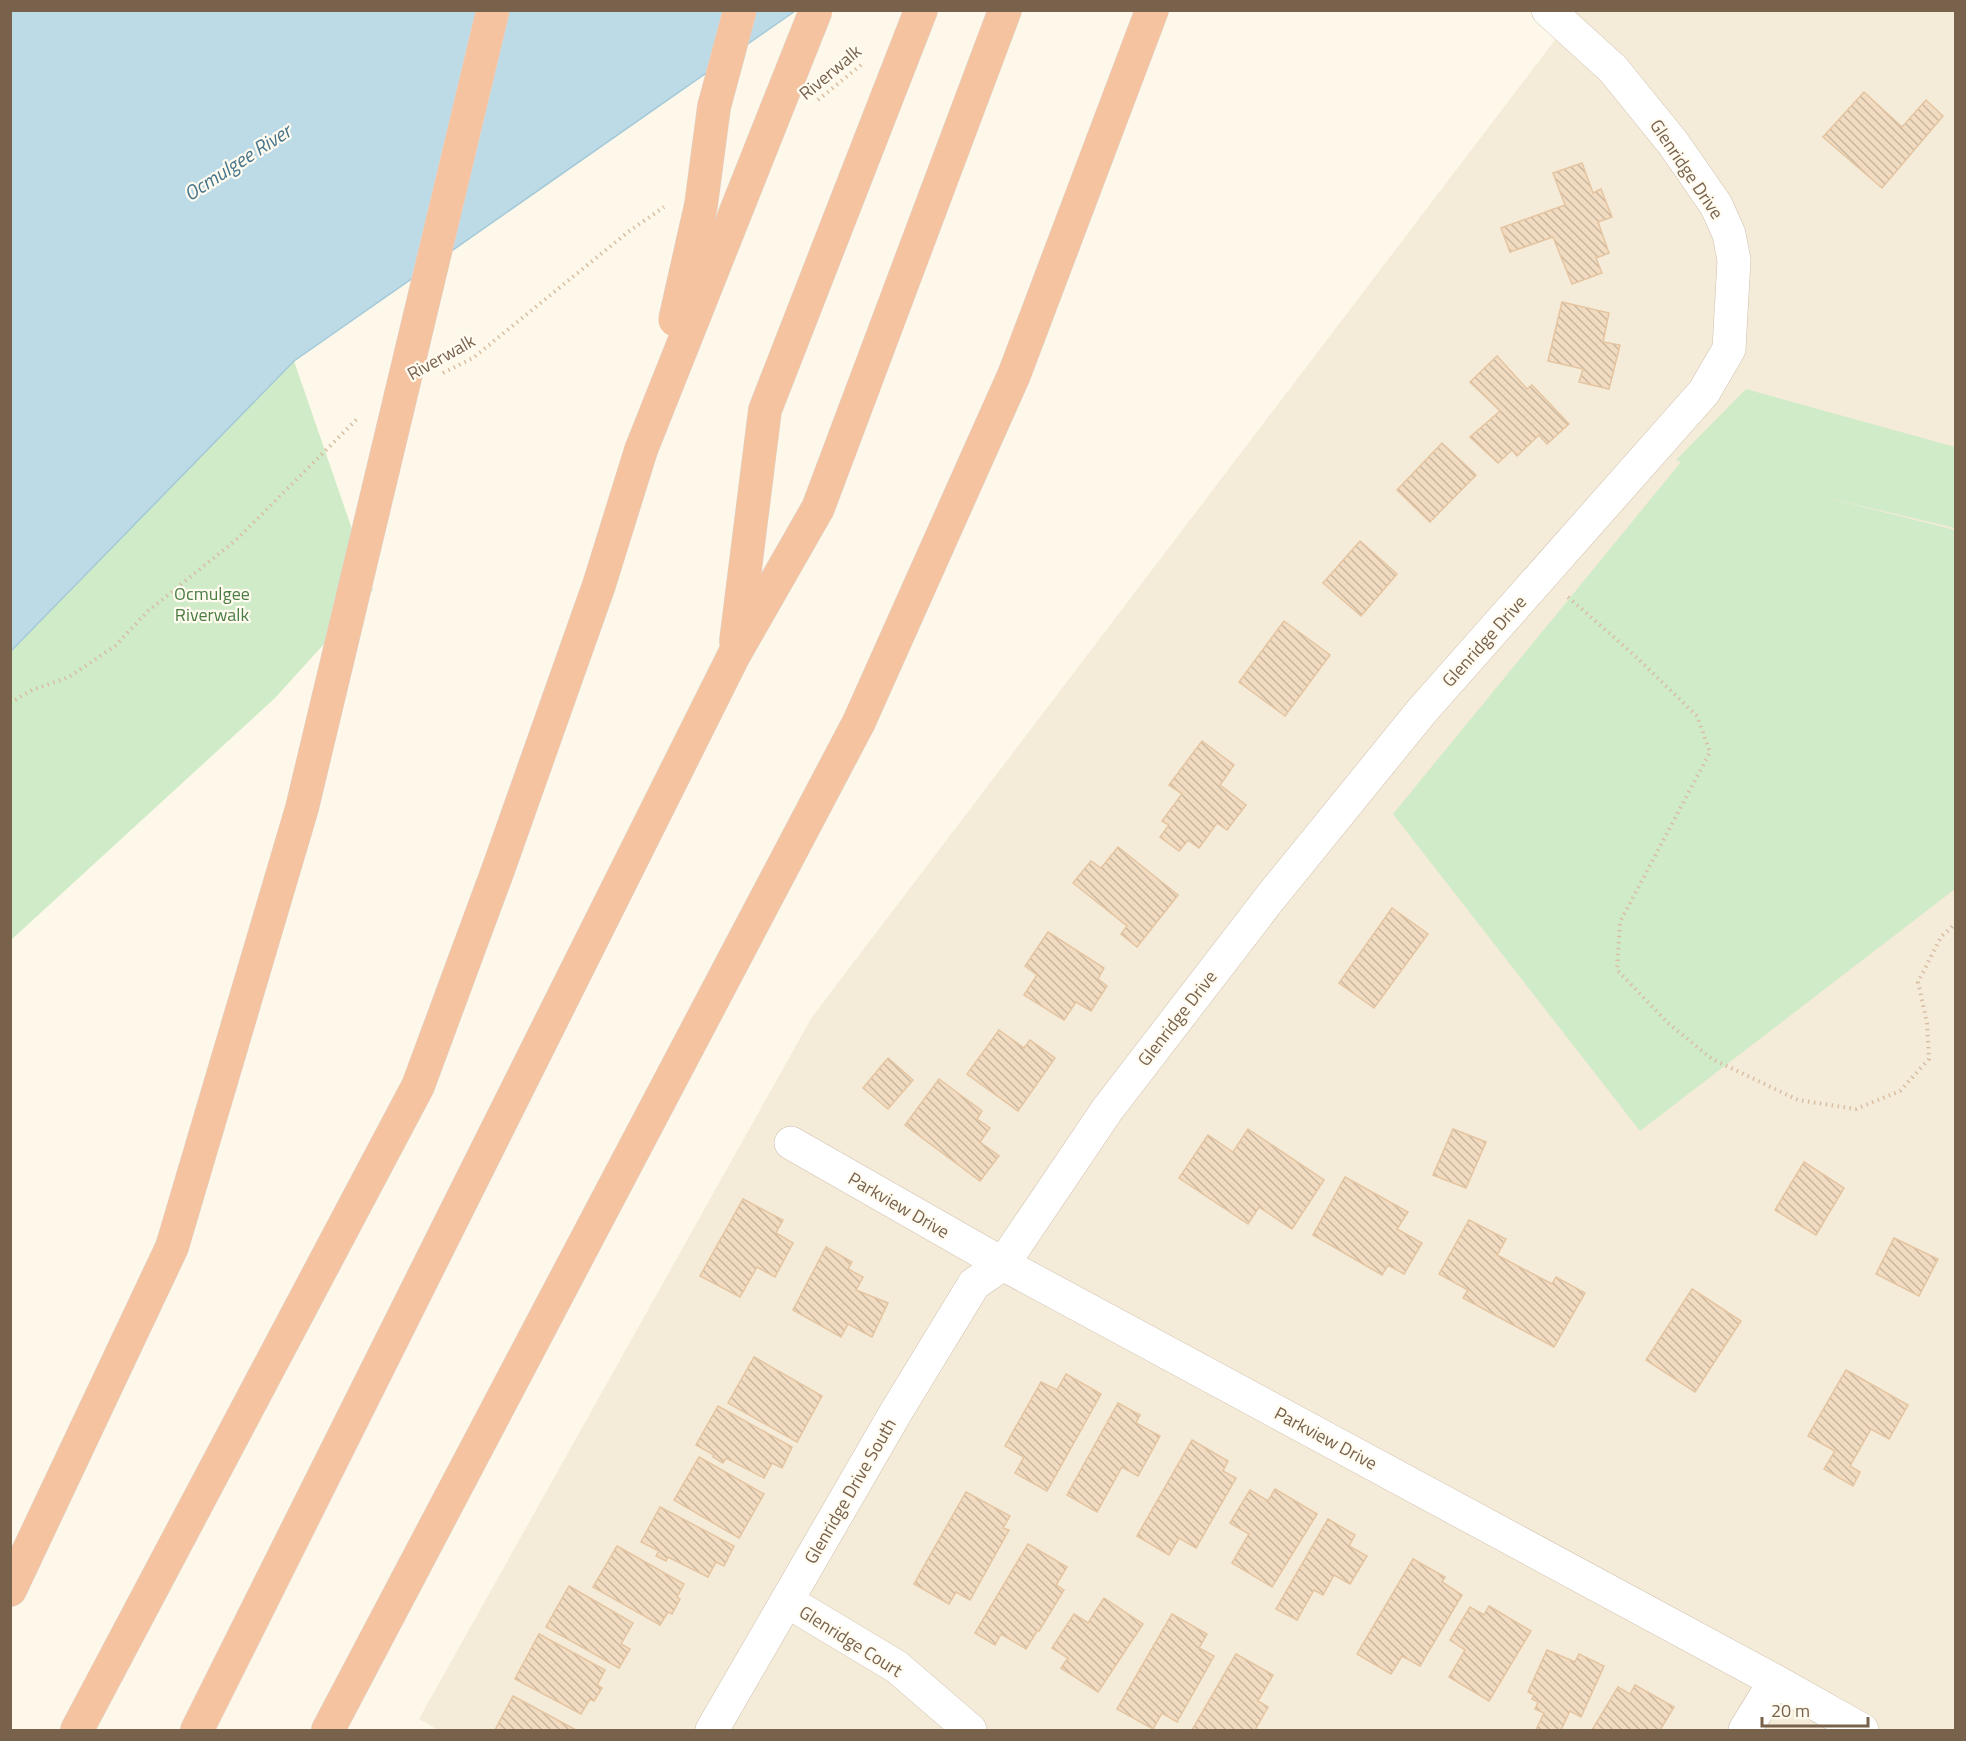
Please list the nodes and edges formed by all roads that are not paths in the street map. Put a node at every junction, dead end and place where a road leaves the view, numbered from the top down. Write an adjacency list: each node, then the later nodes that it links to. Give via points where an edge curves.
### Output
1 (493, 10): 12 (highway, bridge, via 302,808 172,1247)
2 (740, 10): 8 (highway, bridge, via 714,106 701,205 684,283)
3 (816, 10): 8 (highway, bridge)
4 (921, 10): 9 (highway, via 765,410)
5 (1005, 10): 9 (highway, via 818,508)
6 (1152, 10): 17 (highway, via 1014,375 859,722)
7 (1548, 10): 11 (street, Glenridge Drive, via 1613,69 1673,143 1716,205 1729,234 1734,260 1729,349 1704,392 1421,712 1270,898 1107,1110)
8 (641, 450): 15 (highway, via 599,585 418,1086)
9 (734, 655): 16 (highway)
10 (790, 1143): 11 (street, Parkview Drive)
11 (1003, 1264): 13 (street, Glenridge Drive South, via 974,1284); 14 (street, Parkview Drive)
12 (10, 1590)
13 (787, 1601): 18 (street, Glenridge Drive South); 19 (street, Glenridge Court, via 897,1667)
14 (1775, 1681): 20 (street); 21 (street, Parkview Drive)
15 (77, 1731)
16 (197, 1731)
17 (328, 1731)
18 (712, 1731)
19 (970, 1731)
20 (1744, 1731)
21 (1862, 1731)

